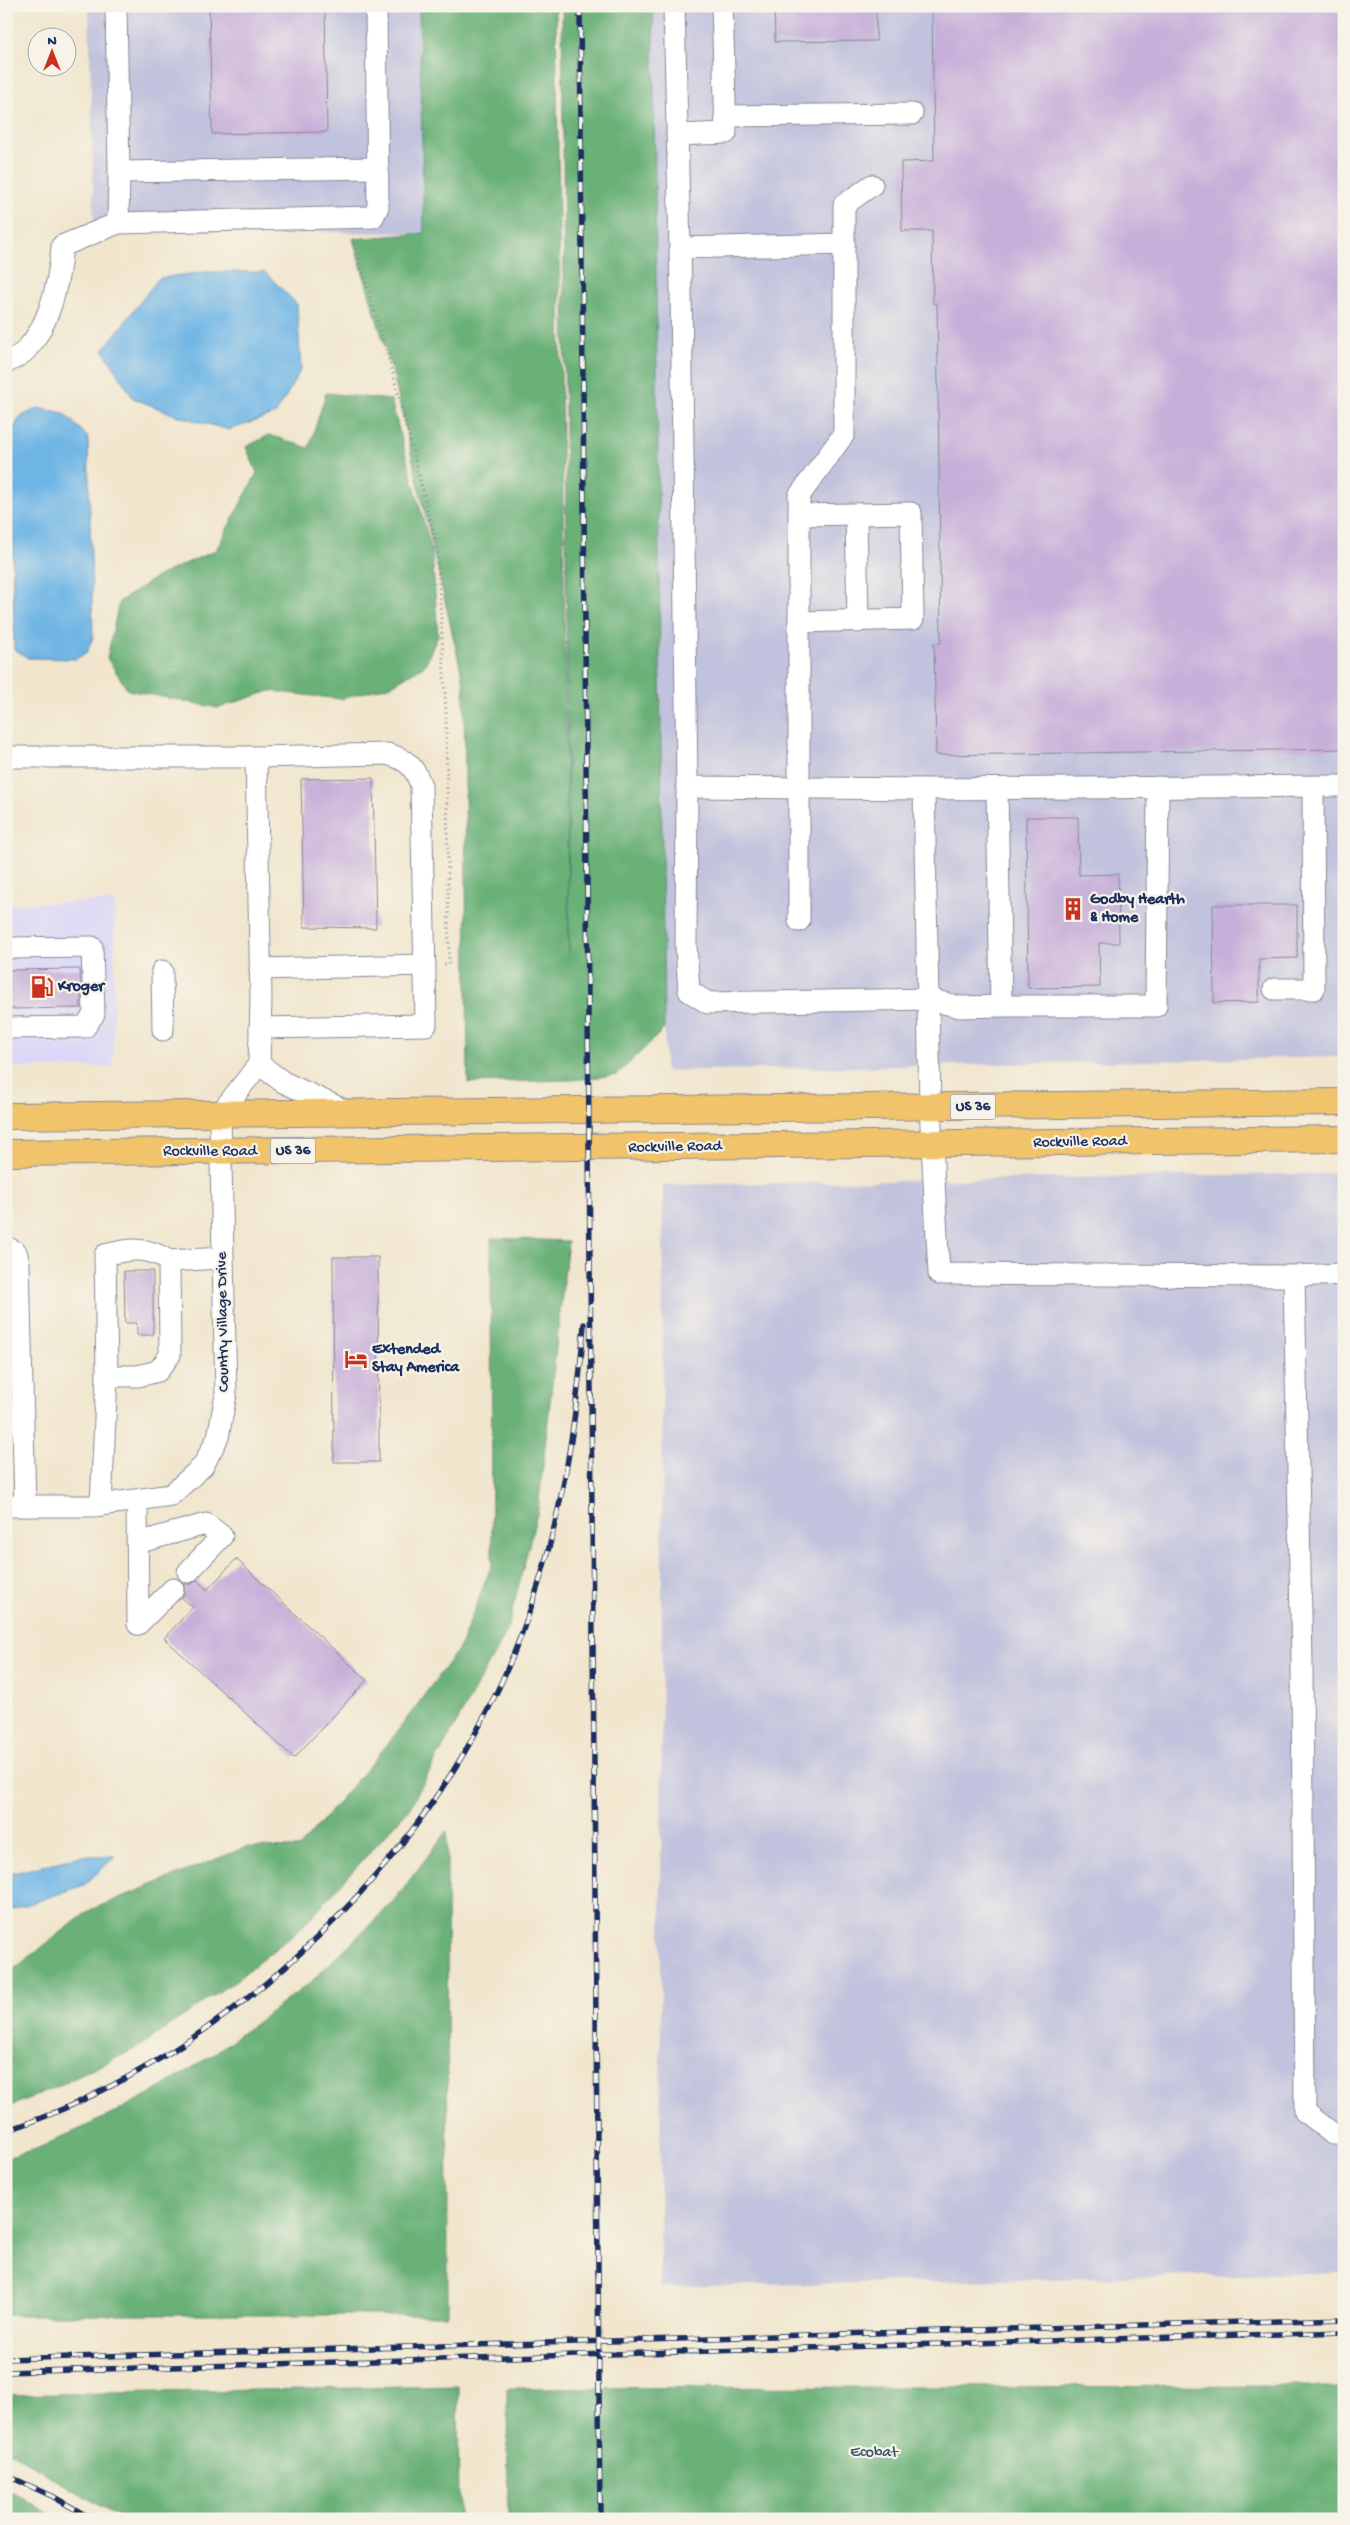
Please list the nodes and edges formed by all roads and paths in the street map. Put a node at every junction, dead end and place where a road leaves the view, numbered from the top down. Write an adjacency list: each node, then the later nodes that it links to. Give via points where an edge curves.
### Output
1 (116, 6): 9 (street)
2 (376, 6): 8 (street)
3 (674, 6): 7 (street)
4 (722, 6): 6 (street)
5 (912, 114): 6 (street)
6 (725, 116): 7 (street, via 726,133)
7 (677, 135): 14 (street)
8 (377, 168): 9 (street); 11 (street, via 378,207 373,217)
9 (119, 172): 11 (street)
10 (872, 185): 13 (street, via 844,205)
11 (118, 223): 15 (street, via 62,246 55,294 39,333 25,351)
12 (353, 239): 31 (path, via 393,374 437,546 446,711 449,964)
13 (844, 244): 14 (street); 17 (street, via 844,434 799,496)
14 (680, 248): 24 (street)
15 (6, 363)
16 (856, 514): 17 (street); 19 (street); 19 (street, via 911,513 913,619)
17 (799, 515): 18 (street)
18 (799, 622): 19 (street); 26 (street)
19 (858, 622)
20 (6, 757): 21 (street)
21 (256, 757): 31 (street, via 387,754 401,757 410,764 421,786); 32 (street)
22 (1313, 786): 23 (street); 25 (street); 34 (street, via 1314,989)
23 (1344, 786)
24 (687, 787): 26 (street); 35 (street, via 686,946 689,991 708,1003)
25 (1158, 787): 28 (street); 36 (street, via 1156,1006)
26 (800, 788): 27 (street); 29 (street)
27 (924, 789): 28 (street); 35 (street)
28 (997, 789): 36 (street)
29 (799, 921)
30 (6, 948): 37 (street, via 92,947 94,1014 86,1027)
31 (425, 965): 32 (street); 38 (street, via 426,1025)
32 (260, 969): 38 (street)
33 (162, 971): 39 (street)
34 (1274, 989)
35 (928, 999): 36 (street, via 960,1007); 42 (street)
36 (1001, 1006)
37 (6, 1028)
38 (260, 1028): 40 (street)
39 (163, 1030)
40 (259, 1064): 43 (street, via 283,1082); 44 (street)
41 (1344, 1102): 42 (main road, US 36)
42 (930, 1107): 43 (main road, US 36); 47 (street)
43 (351, 1113): 44 (main road, US 36)
44 (220, 1114): 45 (main road, US 36); 48 (street, Country Village Drive)
45 (6, 1116)
46 (1344, 1139): 47 (main road, Rockville Road / US 36)
47 (933, 1144): 48 (main road, Rockville Road / US 36); 54 (street, via 939,1274)
48 (220, 1152): 49 (main road, Rockville Road / US 36); 51 (street, Country Village Drive)
49 (6, 1153)
50 (6, 1247): 58 (street, via 16,1252 19,1263)
51 (222, 1258): 52 (street); 56 (street, Country Village Drive, via 226,1395 218,1437 203,1466 171,1496)
52 (169, 1261): 55 (street, via 170,1355 158,1371 138,1376); 55 (street, via 158,1252 128,1249 105,1255)
53 (1344, 1274): 54 (street)
54 (1294, 1276): 62 (street, via 1306,2112 1334,2134)
55 (107, 1376): 57 (street)
56 (136, 1500): 57 (street, Country Village Drive); 59 (street)
57 (101, 1504): 58 (street, Country Village Drive)
58 (16, 1506)
59 (137, 1543): 60 (street, via 206,1524 222,1536); 61 (street, via 138,1624)
60 (188, 1572)
61 (173, 1589)
62 (1344, 2134)

